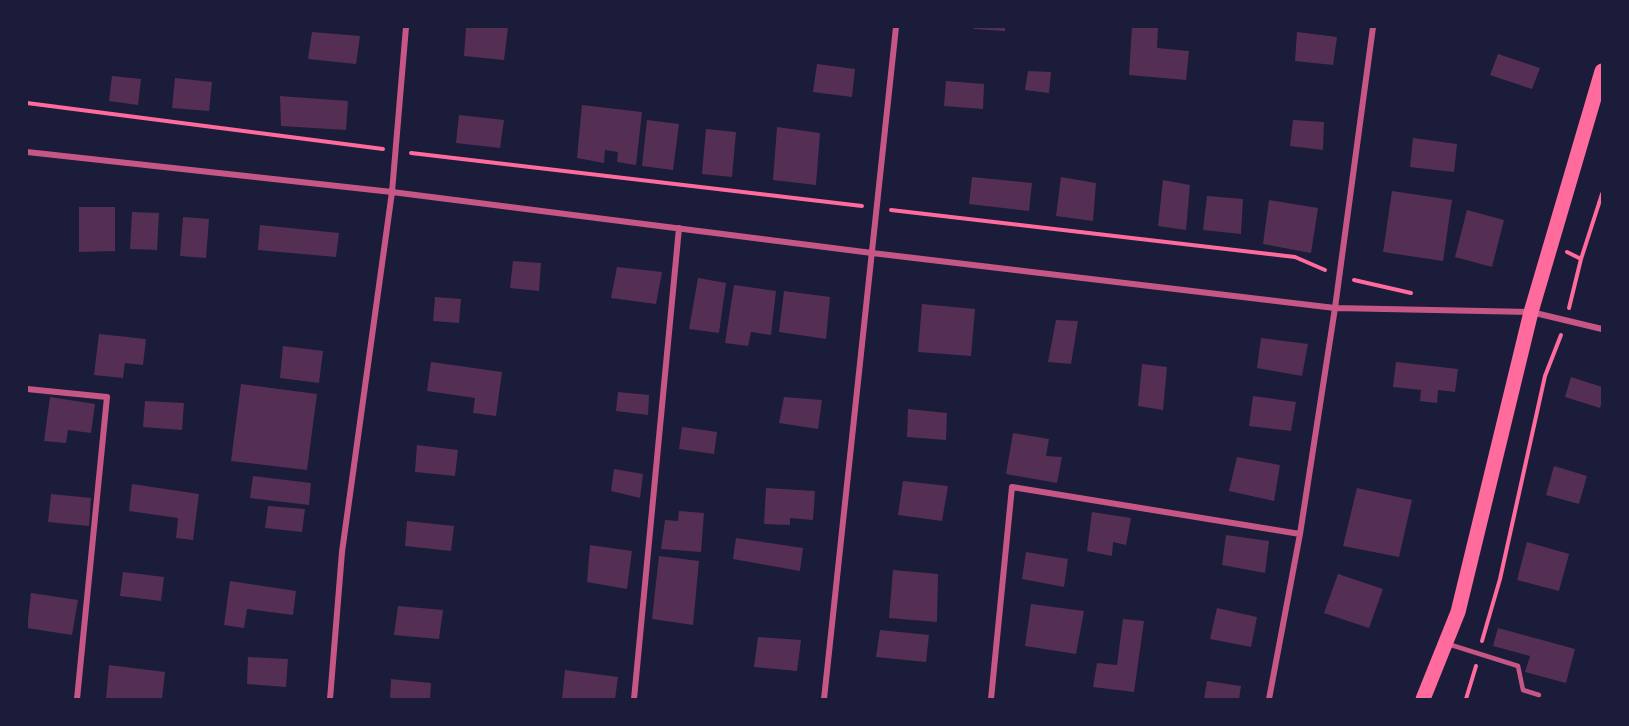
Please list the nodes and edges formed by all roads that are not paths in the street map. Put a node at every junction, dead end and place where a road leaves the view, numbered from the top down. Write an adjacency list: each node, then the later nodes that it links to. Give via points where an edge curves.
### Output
1 (406, 27): 6 (street)
2 (897, 27): 8 (street)
3 (1373, 27): 9 (street)
4 (1602, 71): 10 (main road)
5 (27, 152): 6 (street)
6 (392, 192): 7 (street); 17 (street, via 342,552)
7 (679, 228): 8 (street); 18 (street)
8 (872, 253): 9 (street); 19 (street)
9 (1335, 308): 10 (street); 13 (street)
10 (1531, 312): 11 (street); 14 (main road, via 1458,612)
11 (1602, 328)
12 (27, 389): 16 (street, via 107,397)
13 (1300, 534): 20 (street, via 1012,487); 21 (street)
14 (1445, 644): 15 (lane, via 1518,666 1523,690); 22 (main road)
15 (1539, 695)
16 (77, 699)
17 (330, 699)
18 (634, 699)
19 (824, 699)
20 (991, 699)
21 (1269, 699)
22 (1423, 699)

